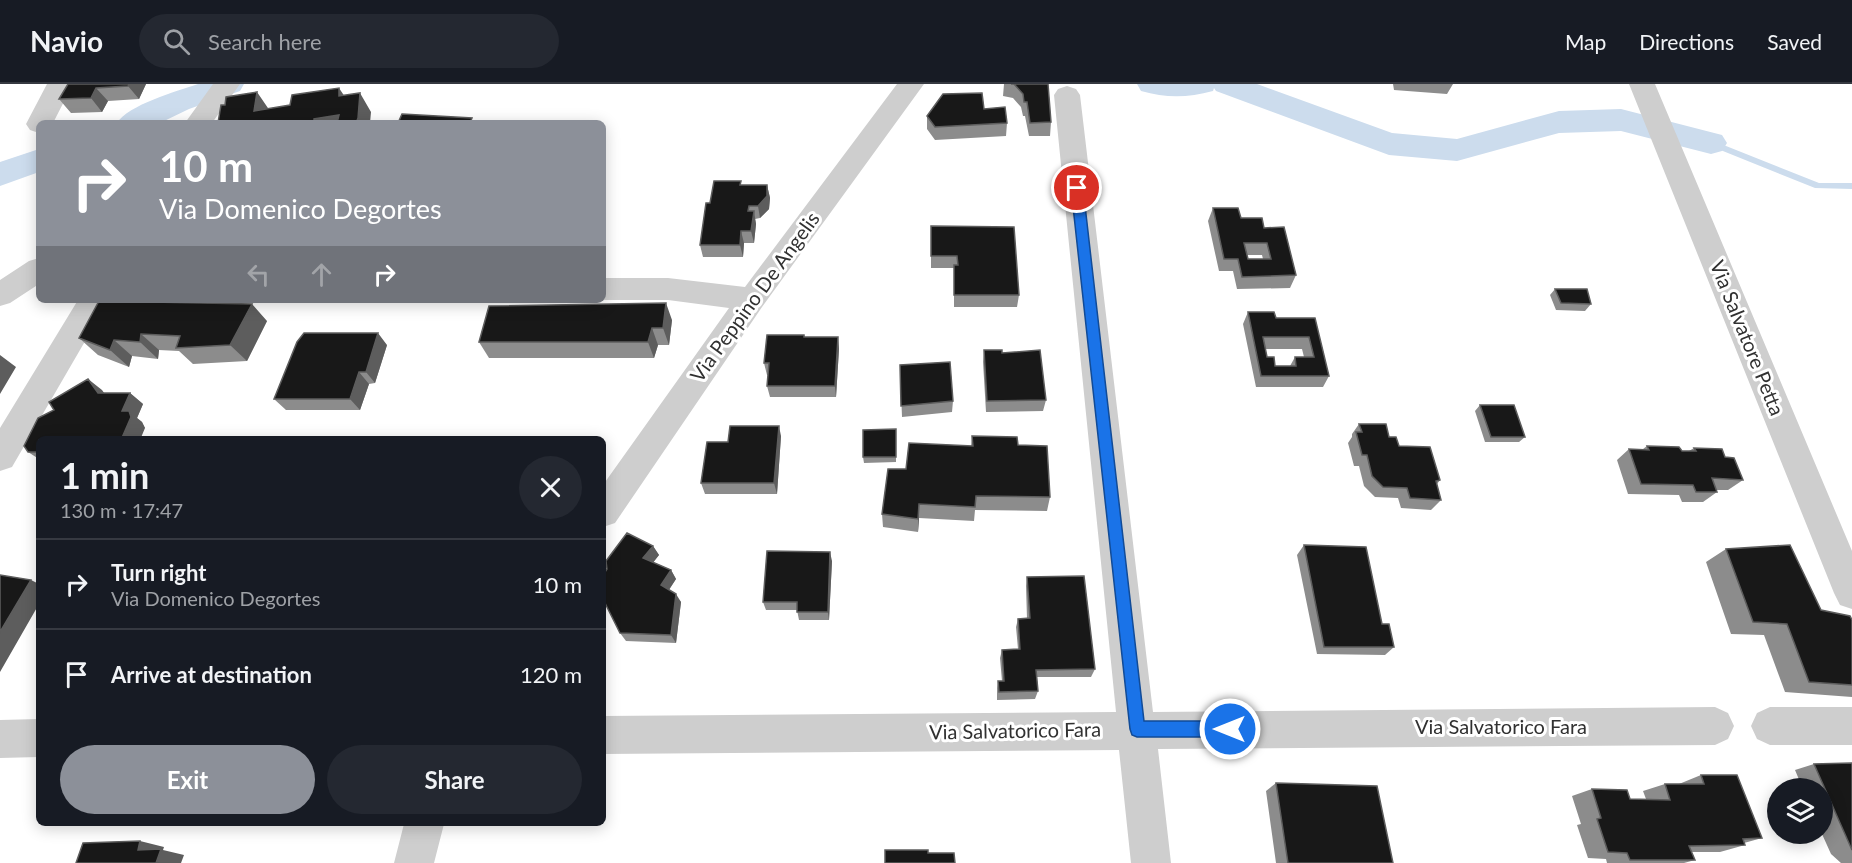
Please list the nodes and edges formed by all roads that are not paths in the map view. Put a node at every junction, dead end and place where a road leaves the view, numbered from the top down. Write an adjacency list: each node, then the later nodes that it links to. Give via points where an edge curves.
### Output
1 (60, 84): 6 (street)
2 (227, 84): 7 (street)
3 (910, 84): 12 (street, Via Peppino De Angelis)
4 (1642, 84): 16 (street, Via Salvatore Petta)
5 (1066, 95): 20 (street)
6 (41, 120)
7 (200, 120)
8 (36, 271): 11 (street)
9 (606, 289): 12 (street, via 668,289)
10 (36, 291): 11 (street)
11 (4, 293)
12 (752, 299): 15 (street, Via Peppino De Angelis)
13 (92, 303): 14 (street)
14 (0, 458)
15 (606, 508)
16 (1852, 593)
17 (1715, 726): 20 (street, Via Salvatorico Fara)
18 (1770, 726): 19 (street)
19 (1852, 726)
20 (1137, 729): 21 (street, Via Salvatorico Fara); 26 (street)
21 (606, 735)
22 (0, 738): 23 (street)
23 (36, 738)
24 (423, 826): 25 (street)
25 (414, 863)
26 (1151, 863)

